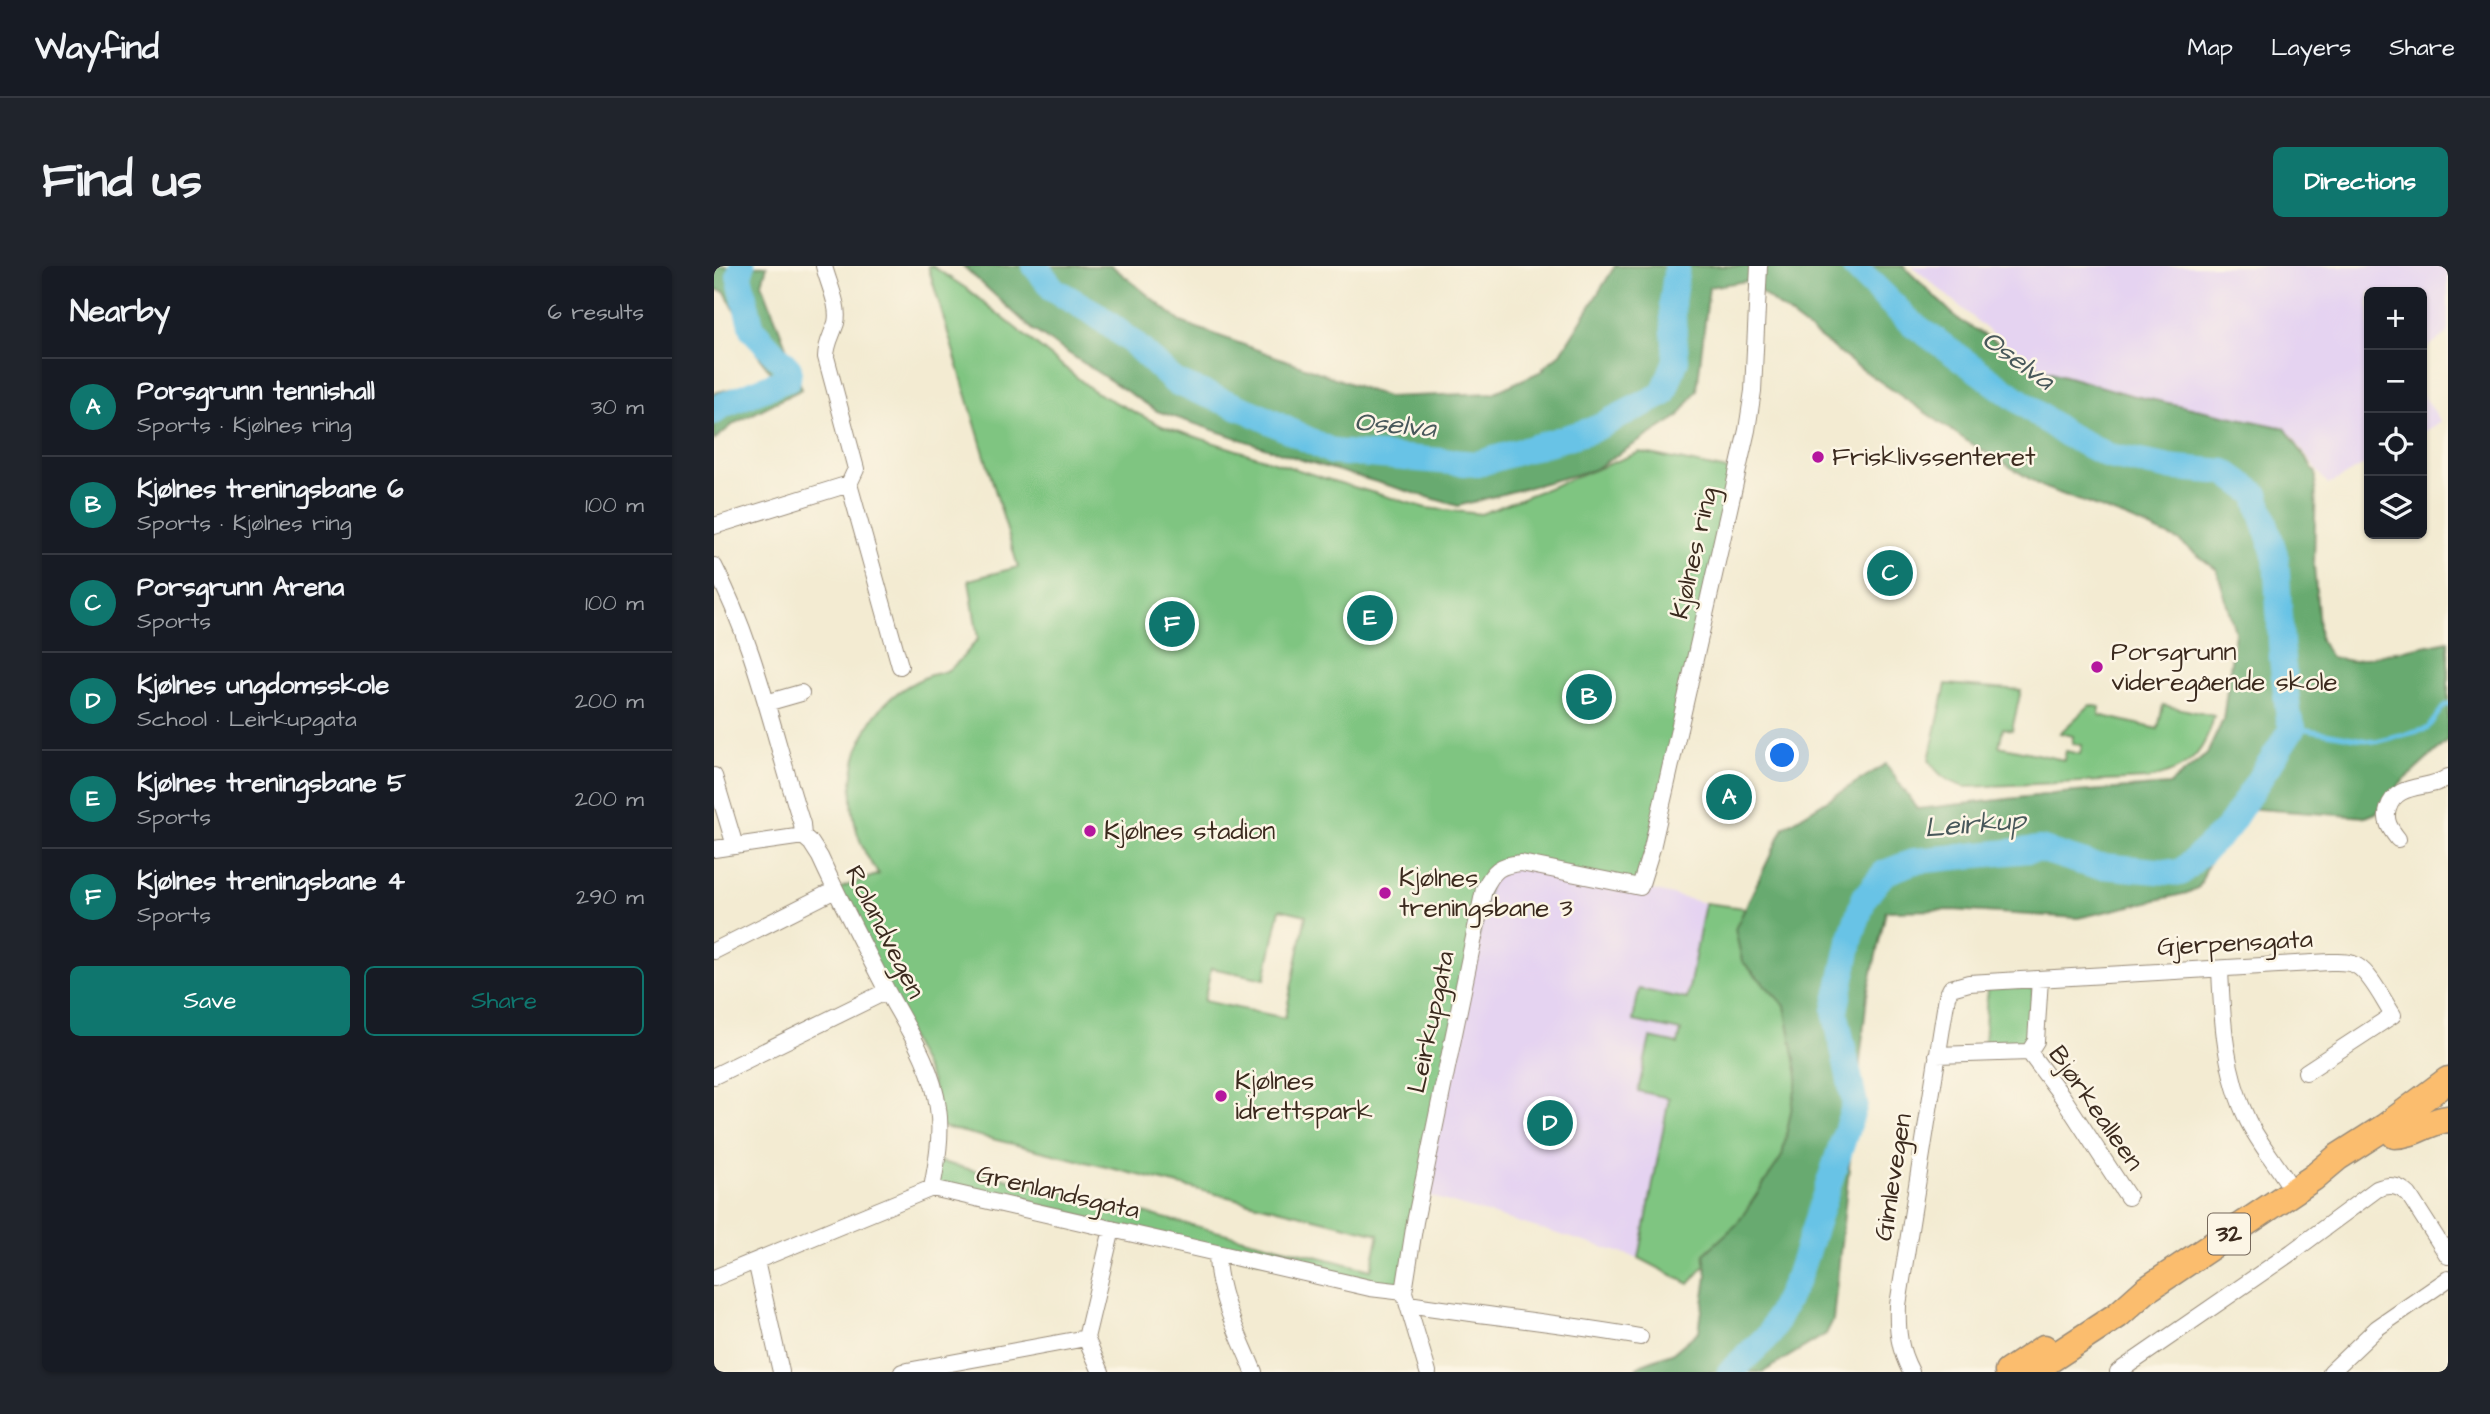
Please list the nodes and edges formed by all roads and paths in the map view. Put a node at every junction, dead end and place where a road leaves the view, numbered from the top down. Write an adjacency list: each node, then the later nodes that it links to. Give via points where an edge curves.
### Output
1 (824, 266): 3 (street, via 836,316 826,357 856,469)
2 (1759, 266): 14 (street, Kjølnes ring, via 1747,430)
3 (849, 484): 4 (street); 6 (street)
4 (714, 526)
5 (714, 566): 8 (street, Rolandvegen, via 729,595)
6 (900, 666)
7 (801, 693): 8 (street)
8 (766, 704): 11 (street, Rolandvegen)
9 (714, 776): 13 (street)
10 (2448, 777): 12 (street, via 2407,789 2391,800 2386,815)
11 (803, 836): 13 (street); 16 (street, Rolandvegen, via 820,857)
12 (2398, 839)
13 (735, 846): 15 (street)
14 (1652, 848): 41 (street, Leirkupgata, via 1640,887 1521,863 1504,865 1491,876 1484,889 1413,1232)
15 (714, 849)
16 (835, 890): 17 (street); 21 (street, Rolandvegen)
17 (714, 951)
18 (2220, 969): 19 (street, Gjerpensgata); 24 (street, Gjerpensgata, via 2339,962 2358,966 2366,975 2393,1015); 31 (street, via 2224,1038 2241,1105)
19 (2040, 979): 20 (street, Gjerpensgata); 22 (street, via 2036,1041)
20 (1951, 988): 23 (street, Gimlevegen)
21 (887, 990): 25 (street); 32 (street, Rolandvegen, via 932,1082 939,1126)
22 (2029, 1052): 23 (street, Bjørkealleen); 33 (street, Bjørkealleen)
23 (1937, 1055): 50 (street, Gimlevegen, via 1898,1305 1898,1338)
24 (2306, 1073)
25 (714, 1076)
26 (2448, 1080): 30 (main road, 32)
27 (2448, 1102): 29 (main road, 32)
28 (2448, 1119): 29 (main road, 32)
29 (2395, 1135): 30 (main road, 32, via 2345,1167)
30 (2313, 1178): 40 (main road, 32)
31 (2286, 1180)
32 (932, 1188): 34 (street, Grenlandsgata); 37 (street)
33 (2128, 1197)
34 (1112, 1229): 35 (street, Grenlandsgata); 43 (street)
35 (1217, 1254): 41 (street, Grenlandsgata); 48 (street, via 1217,1272 1228,1308)
36 (2448, 1256): 53 (street, via 2409,1195 2386,1185)
37 (756, 1261): 38 (street); 45 (street)
38 (714, 1278)
39 (2448, 1279): 54 (street, via 2377,1328)
40 (2146, 1290): 51 (main road, 32, via 2110,1306); 52 (main road, 32, via 2119,1315)
41 (1406, 1298): 42 (street, Grenlandsgata, via 1477,1315 1578,1325); 49 (street, Leirkupgata)
42 (1640, 1337)
43 (1086, 1338): 44 (street); 47 (street)
44 (953, 1368): 46 (street)
45 (781, 1372)
46 (902, 1372)
47 (1101, 1372)
48 (1254, 1372)
49 (1428, 1372)
50 (1911, 1372)
51 (2008, 1372)
52 (2031, 1372)
53 (2118, 1372)
54 (2331, 1372)

